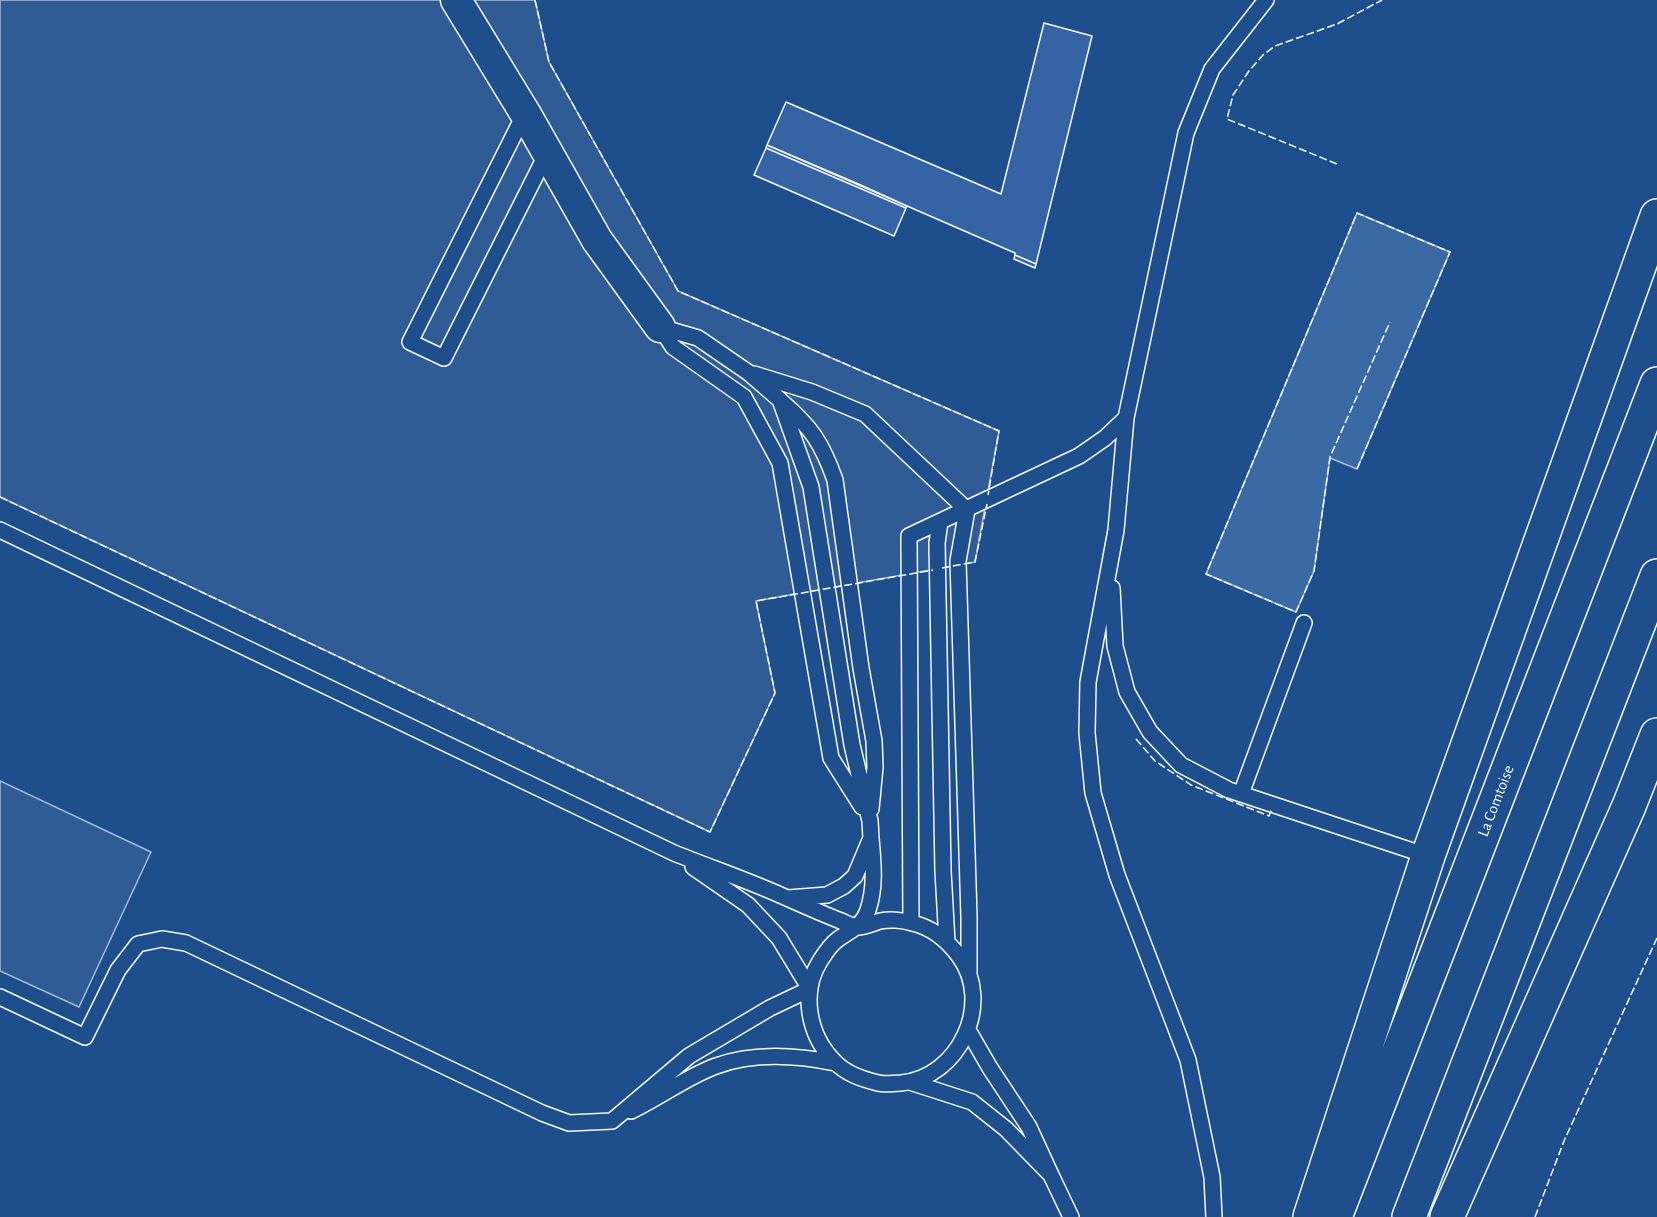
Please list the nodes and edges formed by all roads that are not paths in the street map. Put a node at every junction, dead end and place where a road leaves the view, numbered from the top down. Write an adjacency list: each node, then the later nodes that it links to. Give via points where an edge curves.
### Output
1 (456, 0): 3 (street)
2 (1266, 0): 10 (lane, via 1212,69 1186,133)
3 (525, 113): 4 (street); 4 (lane, via 410,342 444,358)
4 (547, 153): 6 (street, via 597,240)
5 (1657, 216): 22 (highway)
6 (660, 327): 7 (lane, via 698,338); 19 (lane, via 673,347 744,397 780,463 831,758)
7 (749, 373): 9 (lane); 11 (lane, via 812,392 865,414)
8 (1657, 384): 38 (highway, La Comtoise)
9 (780, 400): 19 (lane, via 811,487 852,746); 19 (lane, via 800,417 824,450 835,480 874,741)
10 (1126, 418): 11 (lane, via 1079,456); 14 (lane)
11 (967, 510): 12 (lane); 27 (lane, via 958,561)
12 (940, 522): 24 (lane, via 909,536); 26 (lane, via 937,555)
13 (0, 530): 21 (lane)
14 (1111, 567): 18 (lane, via 1115,646 1127,692 1150,732 1181,765); 36 (lane, via 1088,682 1087,734 1093,793 1117,875 1188,1060 1212,1177)
15 (1657, 576): 39 (highway)
16 (1304, 623): 18 (lane)
17 (1657, 735): 40 (highway)
18 (1241, 794): 22 (lane)
19 (870, 821): 20 (lane)
20 (871, 838): 23 (lane, via 855,876 843,886 827,895); 25 (lane, via 874,873 868,911)
21 (674, 853): 23 (lane); 28 (lane, via 748,905 779,938)
22 (1428, 856): 37 (highway)
23 (787, 898): 25 (lane)
24 (912, 922): 25 (lane, via 884,920); 26 (lane)
25 (858, 927): 28 (lane, via 835,942 818,963)
26 (947, 942): 27 (lane)
27 (969, 976): 30 (lane, via 973,1003)
28 (810, 989): 31 (lane, via 810,1016 818,1041); 33 (lane, via 689,1056)
29 (0, 997): 33 (lane, via 85,1037 118,970 138,944 162,939 186,943 542,1113 569,1123)
30 (968, 1030): 32 (lane, via 955,1053 935,1071); 34 (lane, via 1029,1127)
31 (835, 1063): 32 (lane, via 857,1077 883,1084); 33 (lane, via 803,1056 777,1056 715,1066)
32 (910, 1082): 34 (lane, via 972,1102 1006,1129)
33 (612, 1120)
34 (1051, 1175): 35 (lane)
35 (1071, 1217)
36 (1214, 1217)
37 (1310, 1217)
38 (1335, 1217)
39 (1409, 1217)
40 (1447, 1217)

